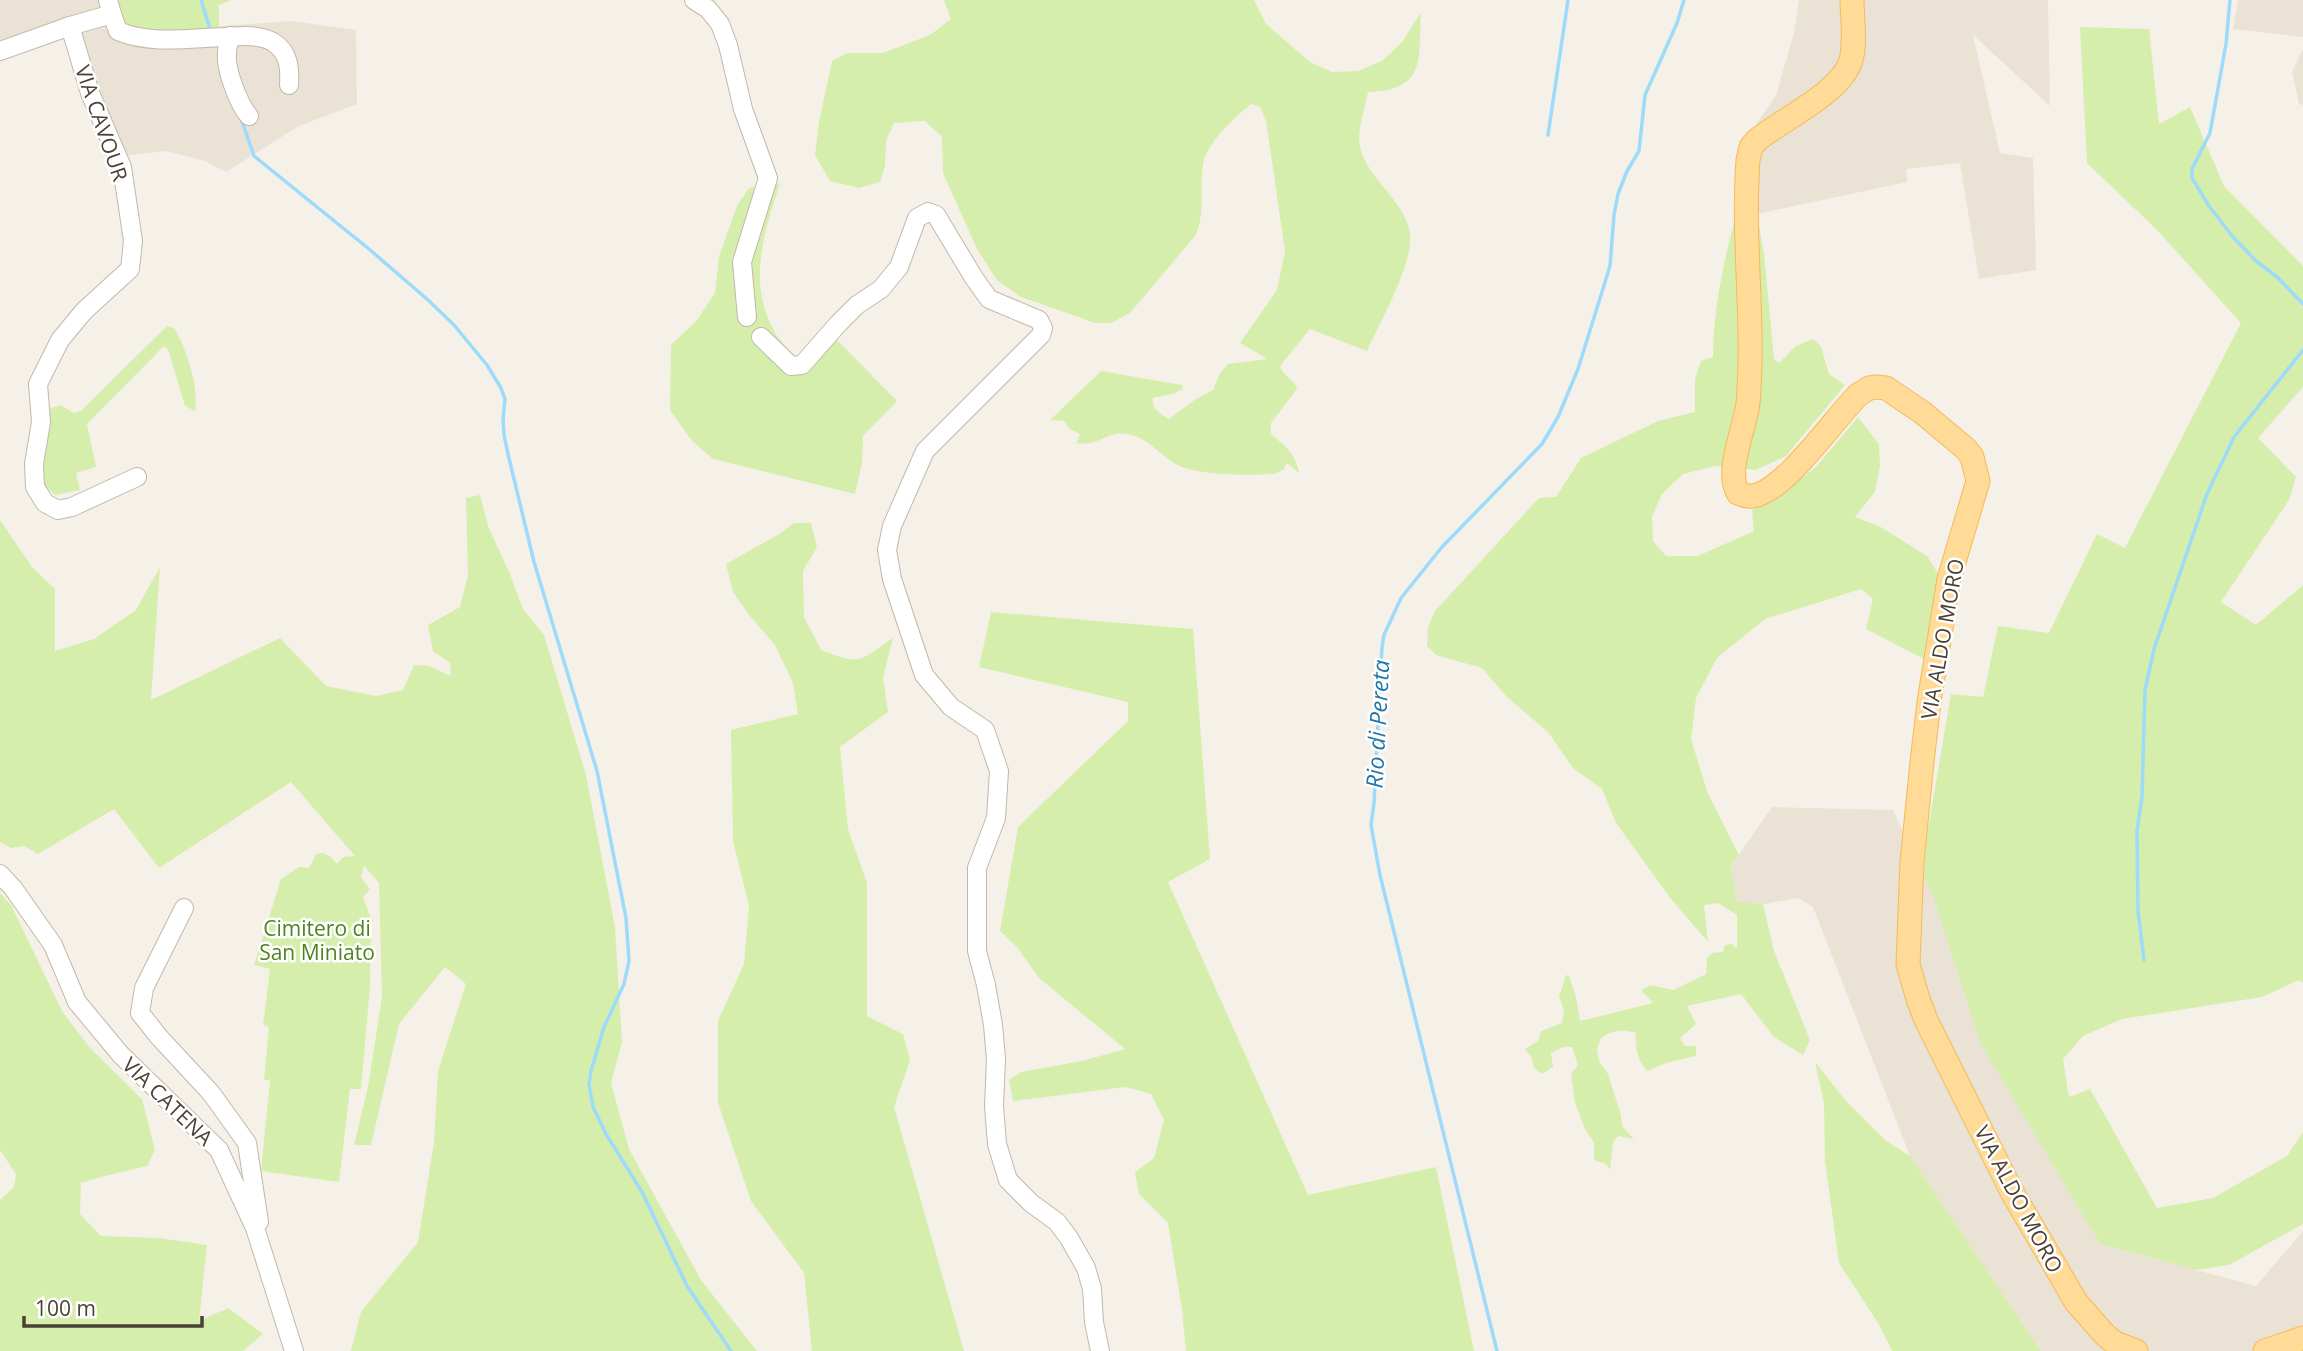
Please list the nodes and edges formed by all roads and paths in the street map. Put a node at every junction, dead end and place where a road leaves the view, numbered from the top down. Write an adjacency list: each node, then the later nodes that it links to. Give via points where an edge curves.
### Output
1 (694, 0): 9 (street, via 720,24 768,178 742,262)
2 (1852, 0): 18 (main road, VIA ALDO MORO, via 1854,43 1844,75 1751,147 1748,391 1734,486 1738,493 1751,497 1766,491 1790,473 1858,395 1877,387 1923,412 1972,457 1978,481 1949,579 1928,702 1912,862 1908,964 1926,1020 2031,1227 2087,1317 2115,1343)
3 (110, 7): 4 (street); 5 (street, via 118,31 132,37)
4 (71, 26): 6 (street); 11 (street, VIA CAVOUR, via 90,93 122,167 133,241 130,269 60,340 38,384 41,422 35,486 45,503 58,510 72,508)
5 (219, 37): 7 (street, via 260,37 275,43 290,66); 8 (street, via 242,109)
6 (0, 51)
7 (289, 85)
8 (249, 116)
9 (747, 317)
10 (761, 337): 17 (street, via 791,366 802,365 857,305 881,289 899,267 917,218 928,212 936,215 989,299 1039,320 1042,328 1041,335 925,451 892,526 887,550 924,675 951,707 985,730 999,771 996,818 977,868 977,951 993,1026 997,1144 1008,1180 1057,1222 1086,1268)
11 (137, 477)
12 (0, 874): 14 (street, VIA CATENA, via 52,945 77,1002 121,1055 219,1150)
13 (184, 908): 14 (street, via 144,988 140,1013 211,1093 247,1143)
14 (263, 1254): 16 (street, VIA CATENA)
15 (2303, 1338): 19 (main road)
16 (294, 1351)
17 (1100, 1351)
18 (2136, 1351)
19 (2266, 1351)

